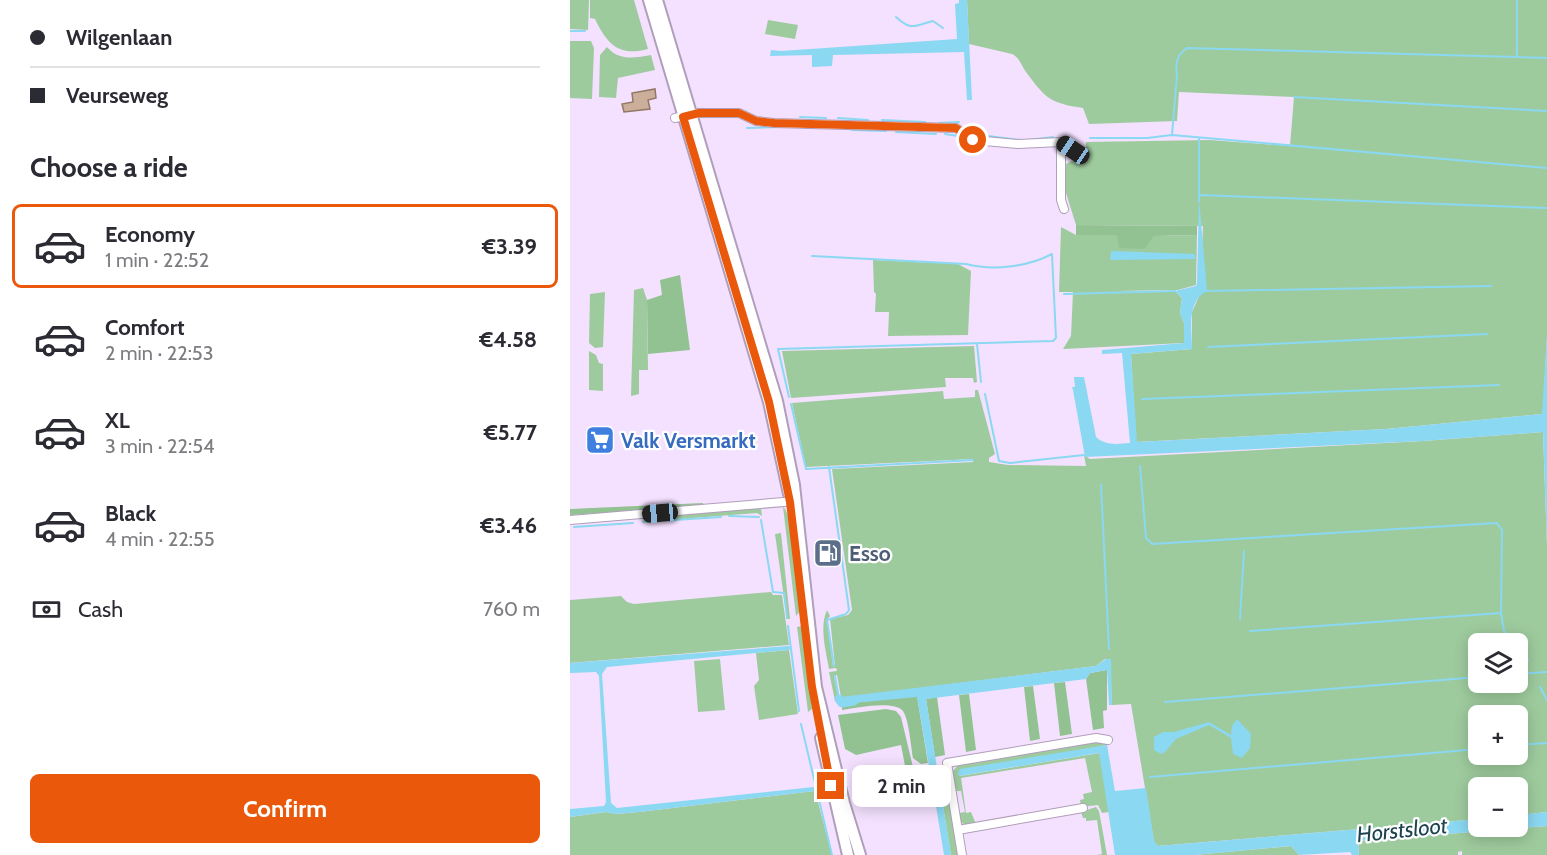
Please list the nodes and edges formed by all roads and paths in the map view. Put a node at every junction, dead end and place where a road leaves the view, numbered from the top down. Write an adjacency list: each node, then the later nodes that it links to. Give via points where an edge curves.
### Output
1 (649, 0): 3 (main road)
2 (657, 0): 3 (main road)
3 (683, 117): 4 (street, via 739,113 756,121 774,123 956,128 973,140); 7 (main road, via 769,402)
4 (1061, 142): 5 (street); 6 (street)
5 (1073, 150)
6 (1064, 209)
7 (793, 501): 8 (street); 12 (main road, via 813,696); 13 (main road, via 816,687)
8 (570, 520)
9 (1108, 740): 11 (street, via 1096,738 947,764)
10 (1083, 808): 11 (street)
11 (958, 830): 14 (street)
12 (848, 855)
13 (860, 855)
14 (962, 855)

